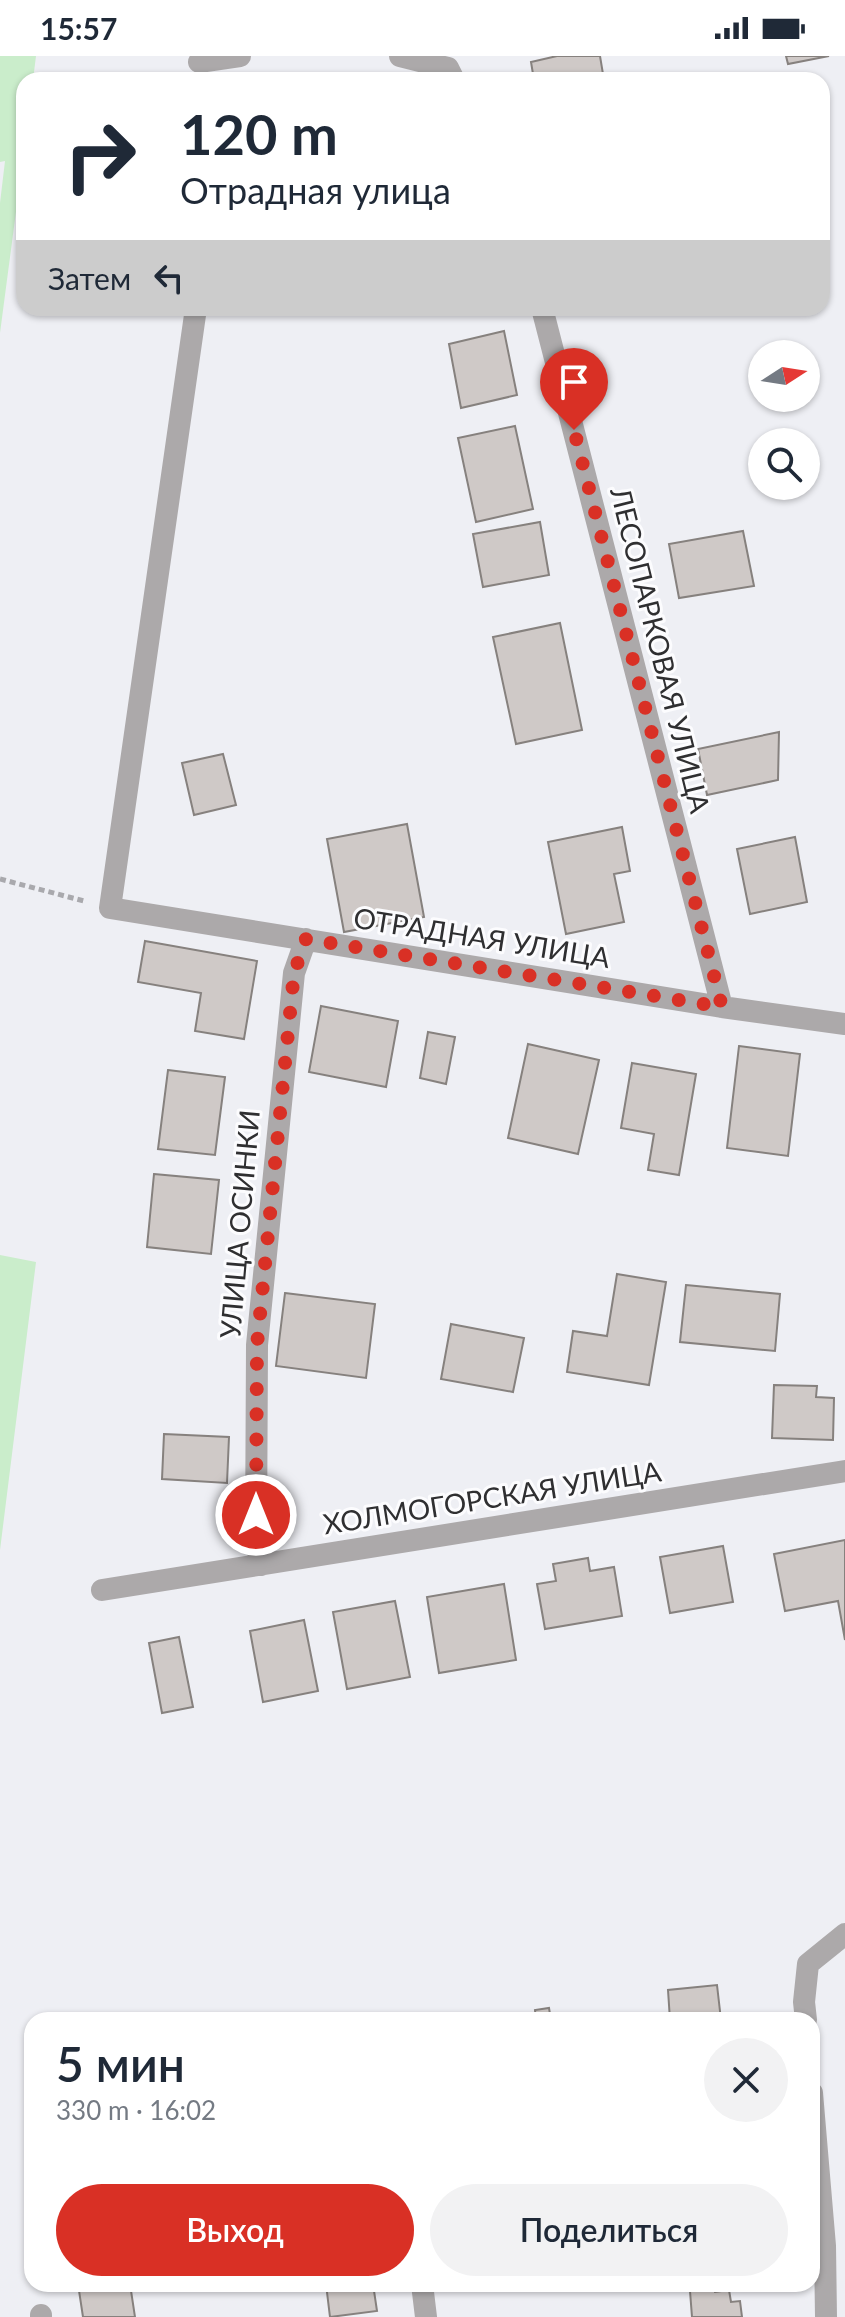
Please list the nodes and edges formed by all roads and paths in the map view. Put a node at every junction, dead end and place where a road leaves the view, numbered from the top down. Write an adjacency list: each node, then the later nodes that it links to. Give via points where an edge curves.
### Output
1 (240, 56): 3 (street)
2 (400, 56): 4 (street)
3 (199, 62)
4 (450, 72)
5 (195, 316): 8 (street)
6 (544, 316): 10 (street, ЛЕСОПАРКОВАЯ УЛИЦА)
7 (0, 879): 8 (path)
8 (110, 908): 9 (street, ОТРАДНАЯ УЛИЦА)
9 (306, 939): 10 (street, ОТРАДНАЯ УЛИЦА); 13 (street, УЛИЦА ОСИНКИ, via 294,973 257,1345 256,1543)
10 (722, 1007): 11 (street, ОТРАДНАЯ УЛИЦА)
11 (845, 1024)
12 (845, 1471): 13 (street, ХОЛМОГОРСКАЯ УЛИЦА)
13 (261, 1565): 14 (street, ХОЛМОГОРСКАЯ УЛИЦА)
14 (102, 1590)
15 (845, 1934): 16 (street, via 808,1964)
16 (805, 2012)
17 (820, 2187): 20 (street)
18 (423, 2292): 19 (street)
19 (426, 2317)
20 (826, 2317)

